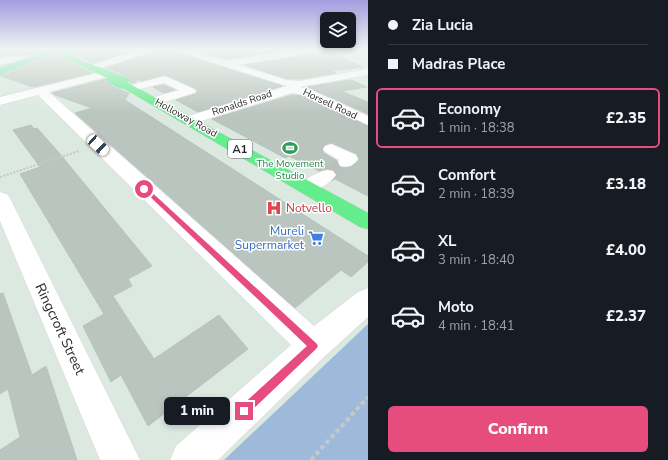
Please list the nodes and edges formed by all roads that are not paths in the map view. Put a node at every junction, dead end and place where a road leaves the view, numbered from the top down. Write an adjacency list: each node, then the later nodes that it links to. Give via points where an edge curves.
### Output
1 (100, 71): 4 (highway, Holloway Road / A1)
2 (249, 71): 6 (street, Horsell Road)
3 (368, 72): 6 (street, Ronalds Road)
4 (109, 76): 7 (highway, Holloway Road / A1, via 121,85); 9 (street)
5 (6, 86): 11 (street, via 12,89 0,96)
6 (294, 86): 10 (street, Ronalds Road); 14 (street, Horsell Road)
7 (130, 87): 12 (highway, Holloway Road / A1); 12 (street, via 165,79 190,91)
8 (250, 88): 10 (street)
9 (41, 90): 11 (street); 22 (street)
10 (268, 96): 13 (street, Ronalds Road)
11 (2, 100)
12 (156, 101): 13 (highway, Holloway Road / A1)
13 (190, 120): 18 (highway, Holloway Road / A1)
14 (368, 122)
15 (331, 149): 16 (street, via 350,159)
16 (346, 162)
17 (327, 175): 18 (street)
18 (308, 188): 20 (highway, Holloway Road / A1)
19 (0, 198): 23 (street, Ringcroft Street)
20 (366, 217)
21 (368, 300): 22 (street)
22 (313, 346): 24 (street)
23 (120, 460)
24 (190, 460)

